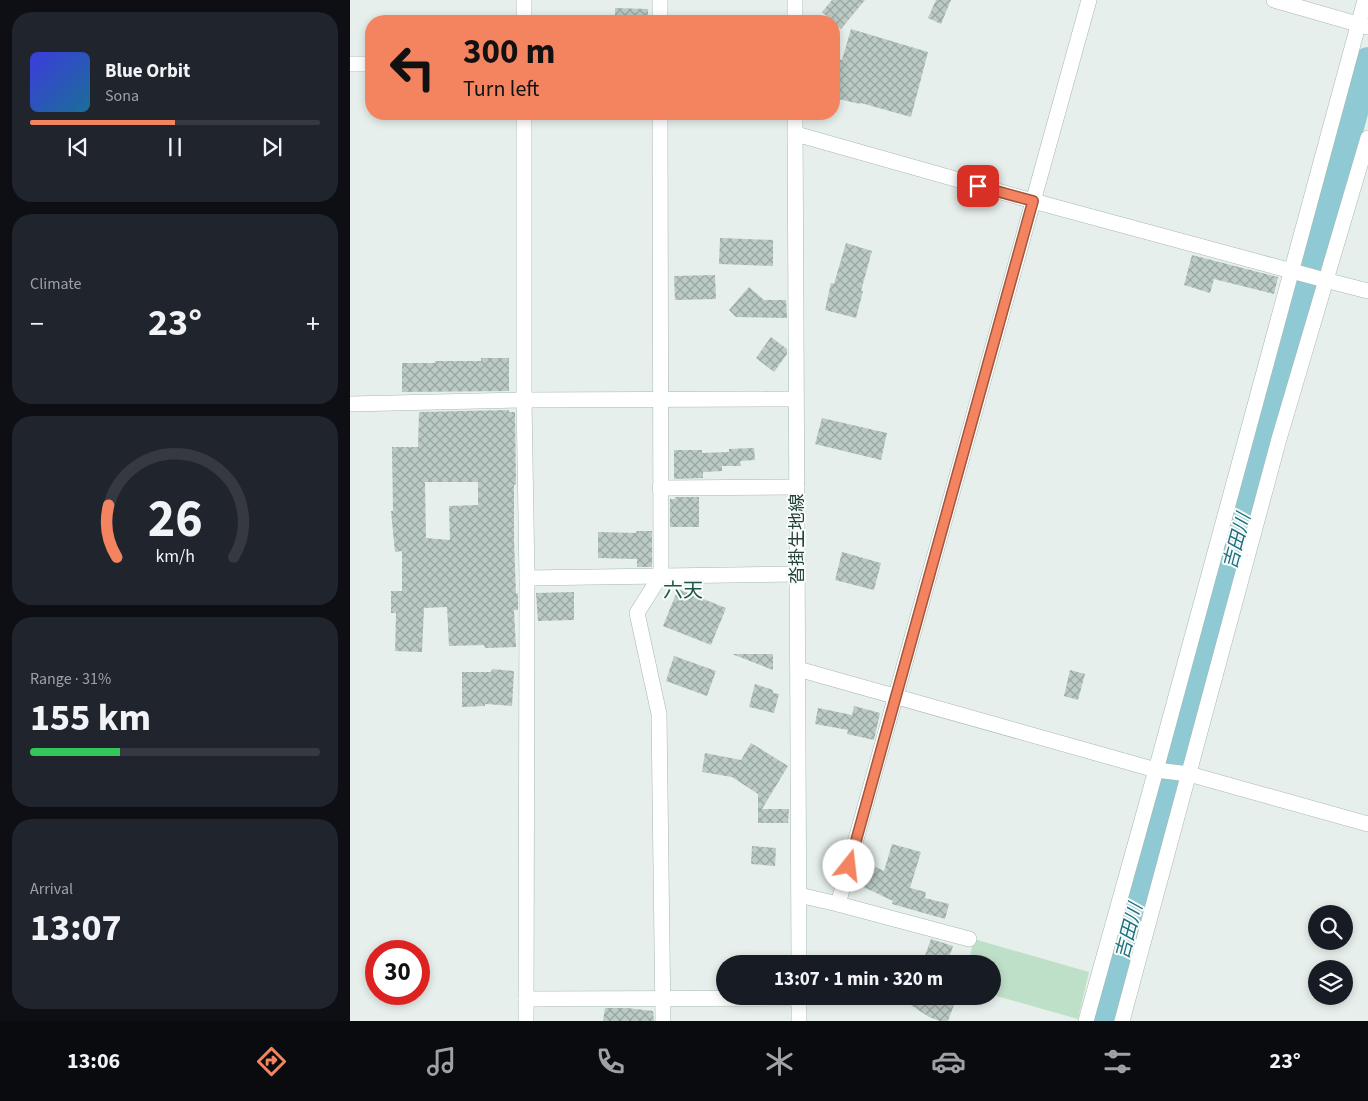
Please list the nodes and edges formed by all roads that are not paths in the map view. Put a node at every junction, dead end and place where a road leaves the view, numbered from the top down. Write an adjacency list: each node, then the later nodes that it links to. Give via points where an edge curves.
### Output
1 (524, 0): 7 (street)
2 (660, 0): 8 (street)
3 (795, 0): 9 (street)
4 (1088, 0): 18 (street)
5 (1274, 0): 10 (street)
6 (1366, 0): 10 (street)
7 (524, 15)
8 (660, 15)
9 (795, 15)
10 (1363, 26): 19 (street)
11 (350, 64): 12 (street)
12 (365, 64)
13 (524, 120): 23 (street)
14 (660, 120): 24 (street)
15 (796, 120): 16 (street, 沓掛生地線)
16 (796, 134): 18 (street); 22 (street, 沓掛生地線)
17 (1368, 138): 20 (street)
18 (1033, 201): 19 (street); 32 (street)
19 (1291, 271): 20 (street); 33 (street)
20 (1325, 280): 21 (street); 34 (street)
21 (1368, 291)
22 (796, 399): 24 (street); 26 (street, 沓掛生地線)
23 (524, 400): 24 (street); 25 (street); 30 (street)
24 (660, 400): 27 (street)
25 (350, 404)
26 (797, 487): 27 (street); 28 (street, 沓掛生地線)
27 (660, 488): 29 (street)
28 (797, 574): 29 (street); 31 (street, 沓掛生地線)
29 (661, 575): 30 (street); 40 (street, via 637,613 659,714)
30 (527, 578): 42 (street)
31 (798, 669): 32 (street); 36 (street, 沓掛生地線)
32 (896, 698): 33 (street); 37 (street)
33 (1157, 770): 34 (street); 47 (street)
34 (1188, 774): 35 (street); 48 (street)
35 (1368, 824)
36 (799, 895): 37 (street); 39 (street, 沓掛生地線)
37 (838, 904): 38 (street)
38 (969, 939)
39 (799, 955)
40 (664, 998): 41 (street); 42 (street); 45 (street)
41 (716, 998)
42 (526, 999): 44 (street)
43 (799, 1005): 46 (street)
44 (526, 1021)
45 (663, 1021)
46 (799, 1021)
47 (1086, 1021)
48 (1122, 1021)

